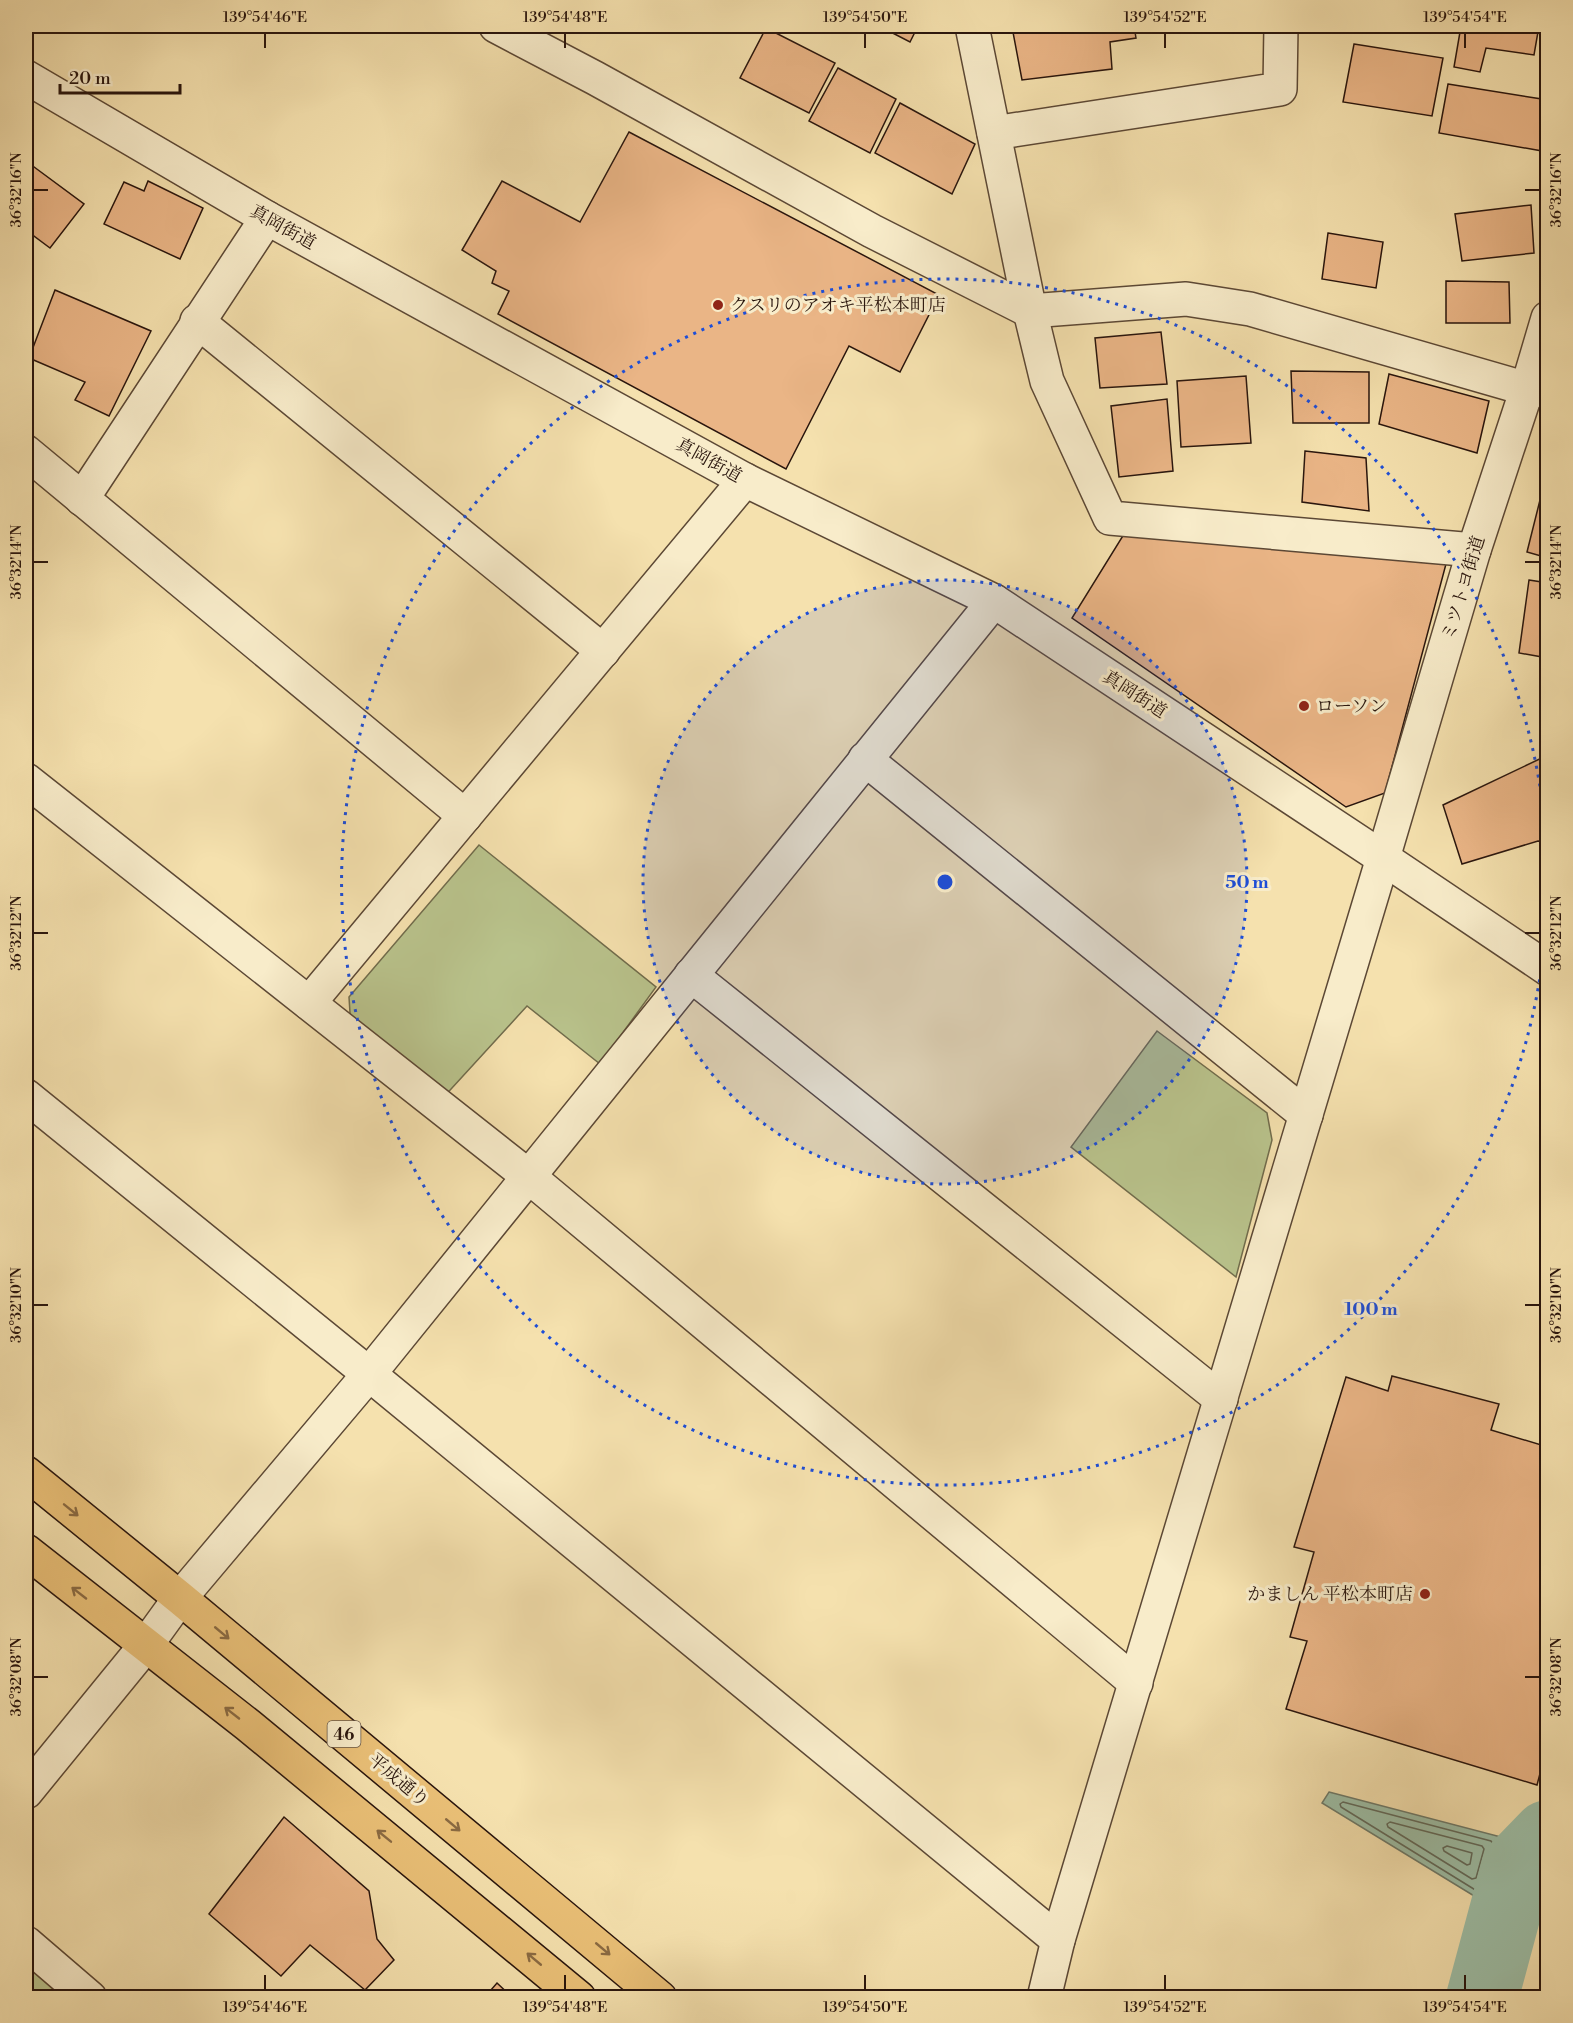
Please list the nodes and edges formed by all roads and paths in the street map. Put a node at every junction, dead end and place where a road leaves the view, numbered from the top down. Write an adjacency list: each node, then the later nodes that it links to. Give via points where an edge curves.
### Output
1 (496, 26): 7 (street, via 872,231)
2 (972, 26): 5 (street)
3 (1281, 26): 5 (street, via 1280,88)
4 (31, 91): 6 (street, 真岡街道)
5 (994, 133): 7 (street)
6 (267, 218): 9 (street); 12 (street, 真岡街道)
7 (1030, 311): 10 (street, via 1186,299 1250,309); 14 (street, via 1047,381 1110,518)
8 (1548, 318): 10 (street, ミツトヨ街道)
9 (197, 321): 13 (street); 16 (street)
10 (1537, 390): 14 (street, ミツトヨ街道)
11 (26, 452): 13 (street)
12 (745, 480): 15 (street, 真岡街道); 16 (street)
13 (82, 499): 19 (street)
14 (1474, 550): 20 (street, ミツトヨ街道)
15 (993, 601): 17 (street); 20 (street, 真岡街道)
16 (603, 651): 19 (street)
17 (865, 759): 22 (street); 25 (street)
18 (26, 780): 23 (street)
19 (465, 816): 23 (street)
20 (1383, 858): 21 (street, 真岡街道); 25 (street, ミツトヨ街道)
21 (1548, 969)
22 (691, 975): 26 (street); 28 (street)
23 (309, 1004): 26 (street)
24 (26, 1096): 27 (street)
25 (1306, 1114): 28 (street, ミツトヨ街道)
26 (528, 1176): 27 (street); 33 (street)
27 (369, 1374): 31 (street); 35 (street)
28 (1221, 1399): 33 (street, ミツトヨ街道)
29 (26, 1473): 31 (main road, 平成通り / 46, one-way to 31)
30 (26, 1551): 32 (main road, one-way to 30)
31 (180, 1598): 32 (street); 39 (main road, 平成通り / 46, one-way to 39)
32 (146, 1645): 34 (street); 38 (main road, one-way to 32)
33 (1136, 1683): 35 (street, ミツトヨ街道)
34 (26, 1792)
35 (1058, 1940): 40 (street, ミツトヨ街道)
36 (26, 1943): 37 (street)
37 (90, 1998)
38 (579, 1998)
39 (660, 1998)
40 (1044, 1998)

